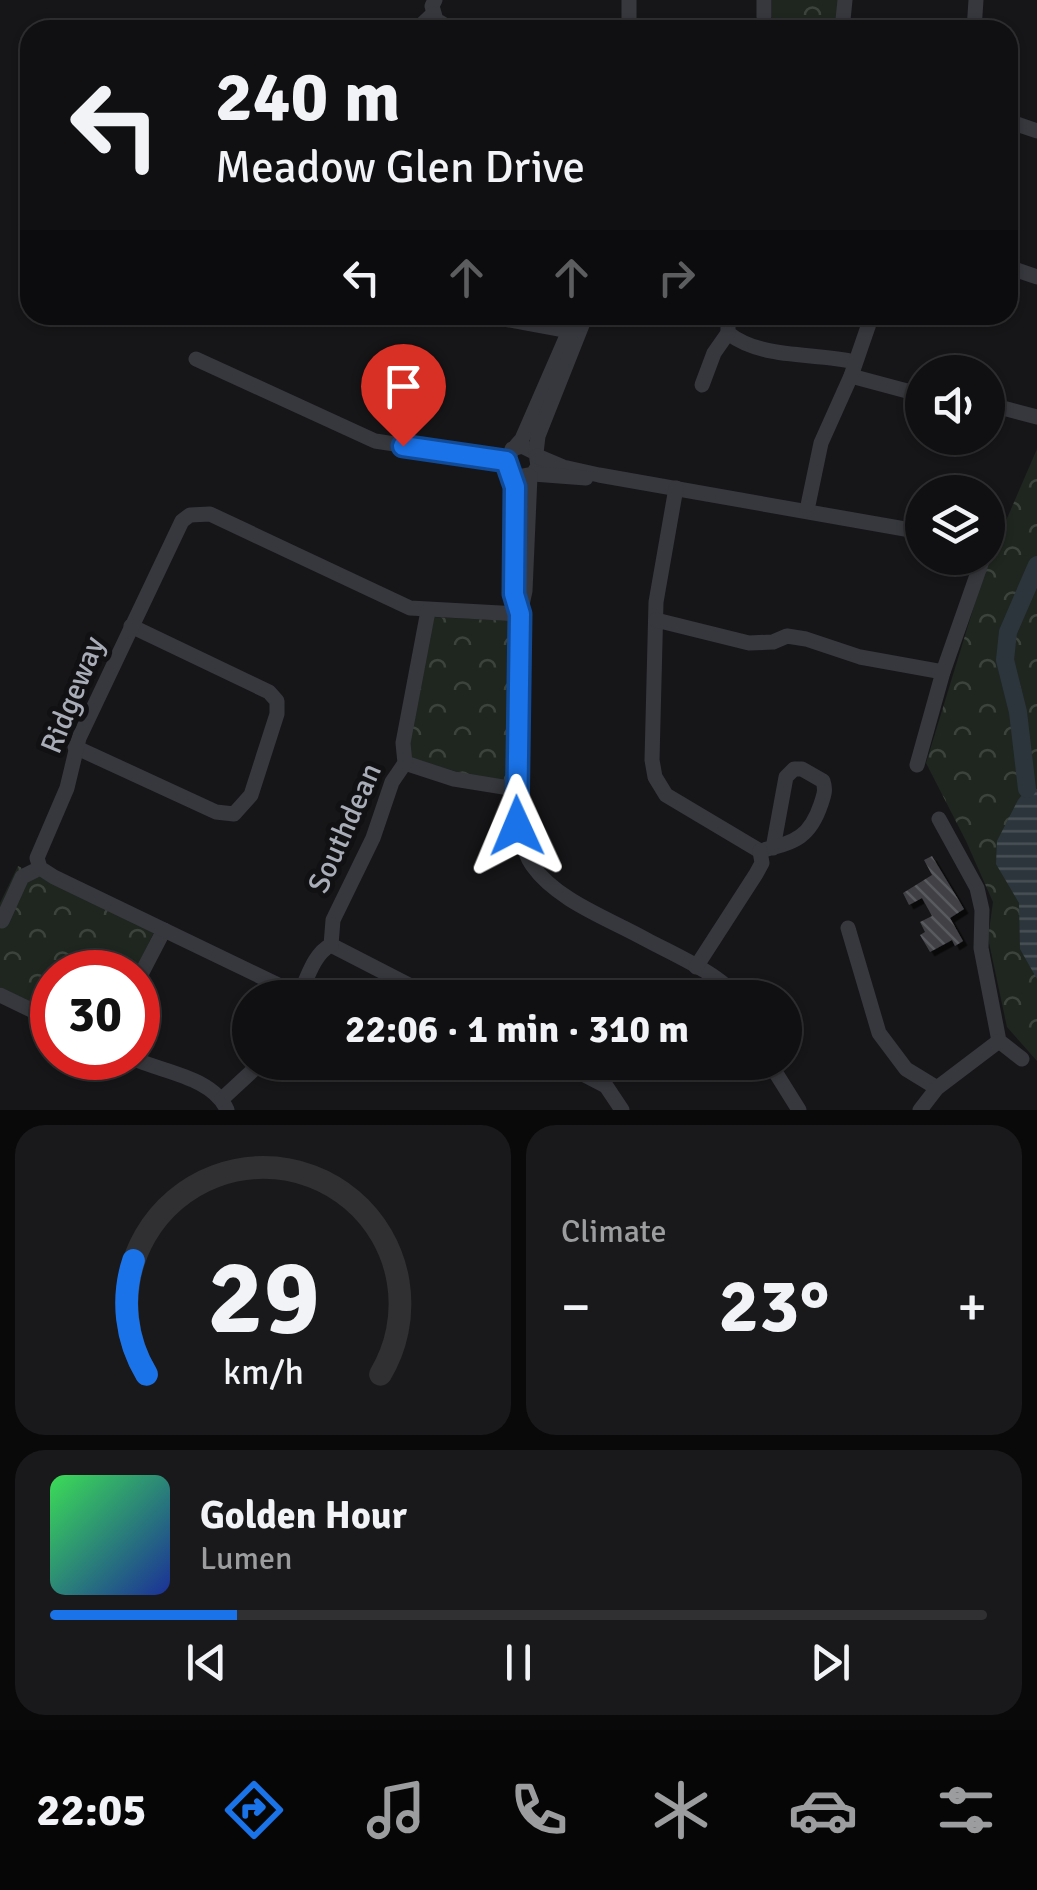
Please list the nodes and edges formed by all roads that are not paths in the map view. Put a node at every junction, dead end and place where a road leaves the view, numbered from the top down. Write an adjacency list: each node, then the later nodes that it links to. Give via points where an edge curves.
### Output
1 (534, 325): 6 (street)
2 (572, 325): 6 (street)
3 (582, 325): 14 (street, via 538,436)
4 (728, 325): 7 (street)
5 (868, 325): 9 (street)
6 (570, 332): 15 (street)
7 (728, 333): 9 (street, via 800,356 825,354); 10 (street)
8 (196, 359): 15 (street, via 375,441)
9 (853, 369): 11 (street); 19 (street, via 821,444)
10 (702, 384)
11 (905, 391)
12 (1005, 409): 13 (street)
13 (1037, 417)
14 (537, 455): 15 (street, via 522,446); 16 (street); 17 (street)
15 (509, 461): 16 (street, via 517,477); 23 (street)
16 (532, 475): 17 (street); 23 (street)
17 (600, 475): 18 (street)
18 (676, 488): 19 (street); 24 (street)
19 (808, 510): 20 (street)
20 (905, 529)
21 (977, 575): 26 (street)
22 (428, 611): 23 (street); 25 (street, Ridgeway, via 200,512 182,522); 28 (street, Southdean)
23 (520, 614): 30 (street)
24 (656, 620): 26 (street, via 749,643 806,639); 32 (street, via 655,778 666,795)
25 (131, 626): 27 (street, Ridgeway); 27 (street, via 278,701 251,795 234,814 216,812)
26 (942, 672): 29 (street)
27 (75, 747): 33 (street, Ridgeway, via 67,788 40,847)
28 (405, 763): 30 (street); 37 (street, Southdean, via 333,920)
29 (917, 765)
30 (516, 789): 39 (street, via 517,826 530,864 550,885)
31 (939, 819): 46 (street, via 977,888)
32 (766, 849): 32 (street, via 789,772 802,769 822,780 825,792 814,824 780,848); 39 (street)
33 (40, 868): 34 (street, via 22,878); 35 (street)
34 (2, 921)
35 (164, 930): 38 (street); 40 (street)
36 (845, 934): 53 (street, via 879,1033 906,1069)
37 (331, 945): 41 (street, Southdean, via 322,949); 42 (street)
38 (154, 950)
39 (696, 967): 43 (street)
40 (266, 980)
41 (306, 980)
42 (399, 980)
43 (716, 980)
44 (0, 995): 45 (street)
45 (30, 1009)
46 (1000, 1041): 47 (street); 53 (street)
47 (1022, 1059)
48 (160, 1068): 54 (street)
49 (246, 1080): 54 (street)
50 (594, 1080): 55 (street)
51 (776, 1080): 56 (street)
52 (780, 1080): 57 (street)
53 (937, 1088): 58 (street)
54 (225, 1104)
55 (622, 1110)
56 (788, 1110)
57 (799, 1110)
58 (920, 1110)

